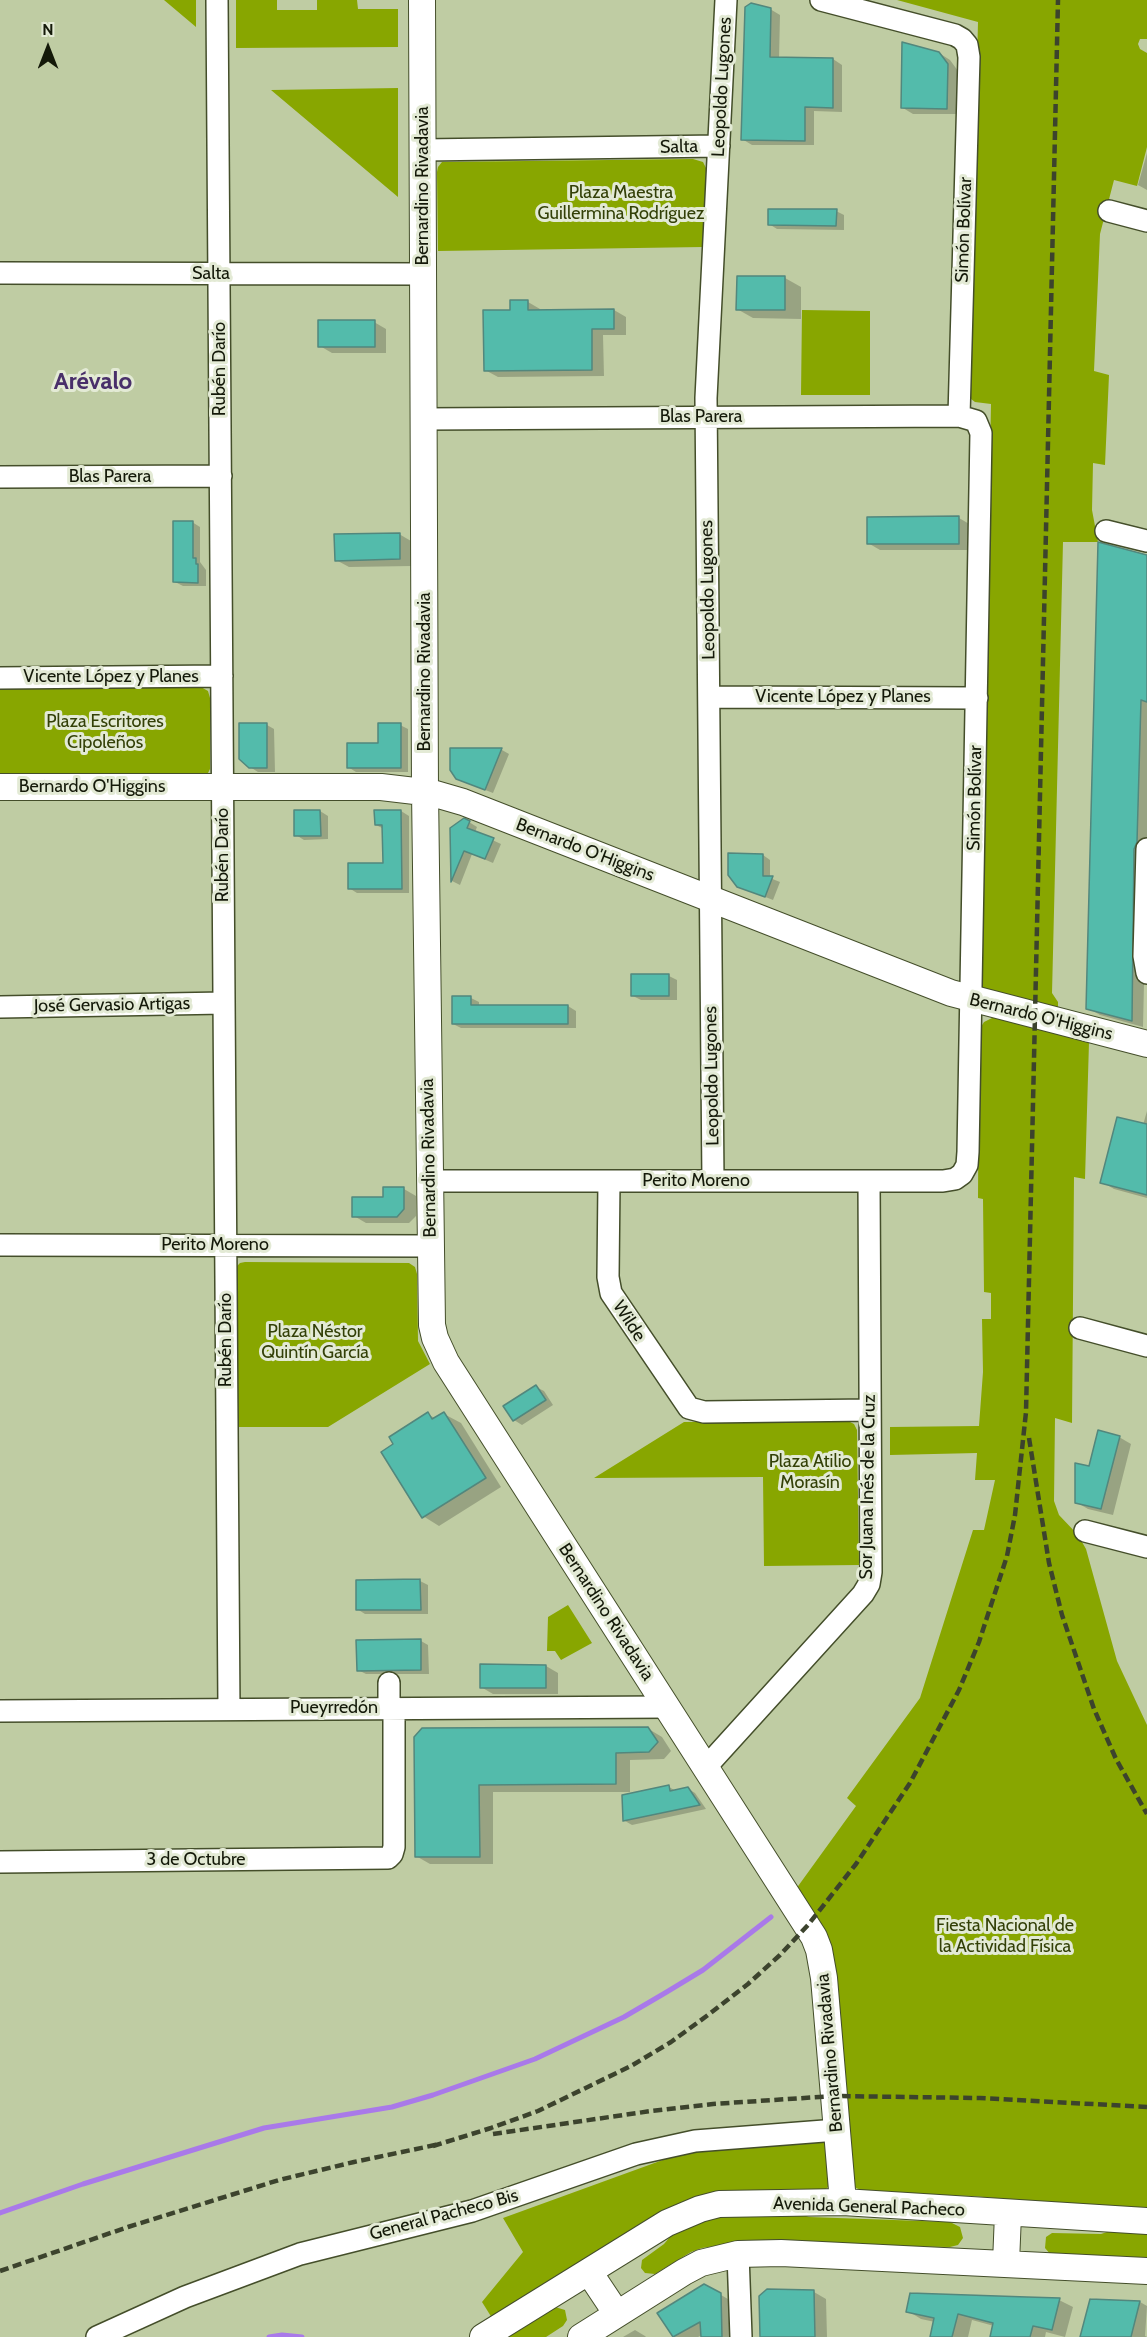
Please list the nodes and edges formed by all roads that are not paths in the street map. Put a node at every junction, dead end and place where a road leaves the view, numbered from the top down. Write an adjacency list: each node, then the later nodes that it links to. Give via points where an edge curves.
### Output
1 (217, 0): 10 (street, Rubén Darío)
2 (422, 0): 6 (main road, Bernardino Rivadavia)
3 (726, 0): 5 (street, Leopoldo Lugones)
4 (821, 0): 13 (street, Simón Bolívar, via 955,35 967,45)
5 (719, 146): 6 (street, Salta); 12 (street, Leopoldo Lugones)
6 (423, 150): 11 (main road, Bernardino Rivadavia)
7 (1108, 211): 8 (street)
8 (1147, 221)
9 (0, 273): 10 (street, Salta)
10 (219, 274): 11 (street, Salta); 15 (street, Rubén Darío)
11 (423, 274): 14 (main road, Bernardino Rivadavia)
12 (706, 417): 13 (street, Blas Parera); 14 (street, Blas Parera); 21 (street, Leopoldo Lugones)
13 (968, 418): 22 (street, Simón Bolívar, via 981,433)
14 (424, 419): 25 (main road, Bernardino Rivadavia)
15 (220, 476): 16 (street, Blas Parera); 19 (street, Rubén Darío)
16 (0, 477)
17 (1106, 531): 18 (street)
18 (1147, 542)
19 (222, 676): 20 (street, Vicente López y Planes); 24 (street, Rubén Darío)
20 (0, 678)
21 (709, 697): 22 (street, Vicente López y Planes); 27 (street, Leopoldo Lugones)
22 (977, 698): 29 (street, Simón Bolívar)
23 (0, 787): 24 (main road, Bernardo O'Higgins)
24 (223, 787): 25 (main road, Bernardo O'Higgins, via 381,787); 30 (street, Rubén Darío)
25 (425, 791): 27 (main road, Bernardo O'Higgins, via 463,802); 34 (main road, Bernardino Rivadavia)
26 (1147, 849): 28 (street)
27 (711, 899): 29 (main road, Bernardo O'Higgins); 36 (street, Leopoldo Lugones)
28 (1147, 973)
29 (972, 1000): 32 (main road, Bernardo O'Higgins); 33 (street, Simón Bolívar, via 968,1158)
30 (224, 1003): 31 (street, José Gervasio Artigas); 39 (street, Rubén Darío)
31 (0, 1007)
32 (1147, 1044)
33 (962, 1174): 37 (street, Perito Moreno, via 943,1181)
34 (429, 1181): 35 (street, Perito Moreno); 40 (main road, Bernardino Rivadavia)
35 (609, 1181): 36 (street, Perito Moreno); 43 (street, Wilde, via 611,1293 692,1410)
36 (713, 1181): 37 (street, Perito Moreno)
37 (869, 1181): 43 (street, Sor Juana Inés de la Cruz)
38 (0, 1245): 39 (street, Perito Moreno)
39 (226, 1245): 40 (street, Perito Moreno); 49 (street, Rubén Darío)
40 (430, 1246): 47 (main road, Bernardino Rivadavia, via 432,1325 440,1351)
41 (1080, 1328): 42 (street)
42 (1147, 1346)
43 (870, 1410): 51 (street, Sor Juana Inés de la Cruz, via 869,1584)
44 (1085, 1531): 45 (street)
45 (1147, 1547)
46 (389, 1683): 48 (street)
47 (667, 1707): 48 (street, Pueyrredón); 51 (main road, Bernardino Rivadavia)
48 (391, 1708): 49 (street, Pueyrredón); 52 (street, 3 de Octubre, via 391,1856)
49 (229, 1709): 50 (street, Pueyrredón)
50 (0, 1710)
51 (706, 1767): 53 (main road, Bernardino Rivadavia, via 808,1925 819,1950)
52 (0, 1862)
53 (837, 2130): 54 (main road, Bernardino Rivadavia); 62 (street, General Pacheco Bis, via 695,2141 636,2154 472,2211 290,2258 185,2297)
54 (843, 2202): 55 (main road, Avenida General Pacheco); 60 (main road, Avenida General Pacheco, via 737,2203 700,2209 667,2223)
55 (1008, 2214): 56 (main road, Avenida General Pacheco); 58 (main road)
56 (1147, 2221)
57 (738, 2254): 58 (main road); 61 (main road, via 701,2263); 65 (street)
58 (1006, 2263): 59 (main road)
59 (1147, 2271)
60 (589, 2272): 61 (main road); 63 (main road, Avenida General Pacheco)
61 (618, 2314): 64 (main road)
62 (98, 2337)
63 (483, 2337)
64 (581, 2337)
65 (741, 2337)

